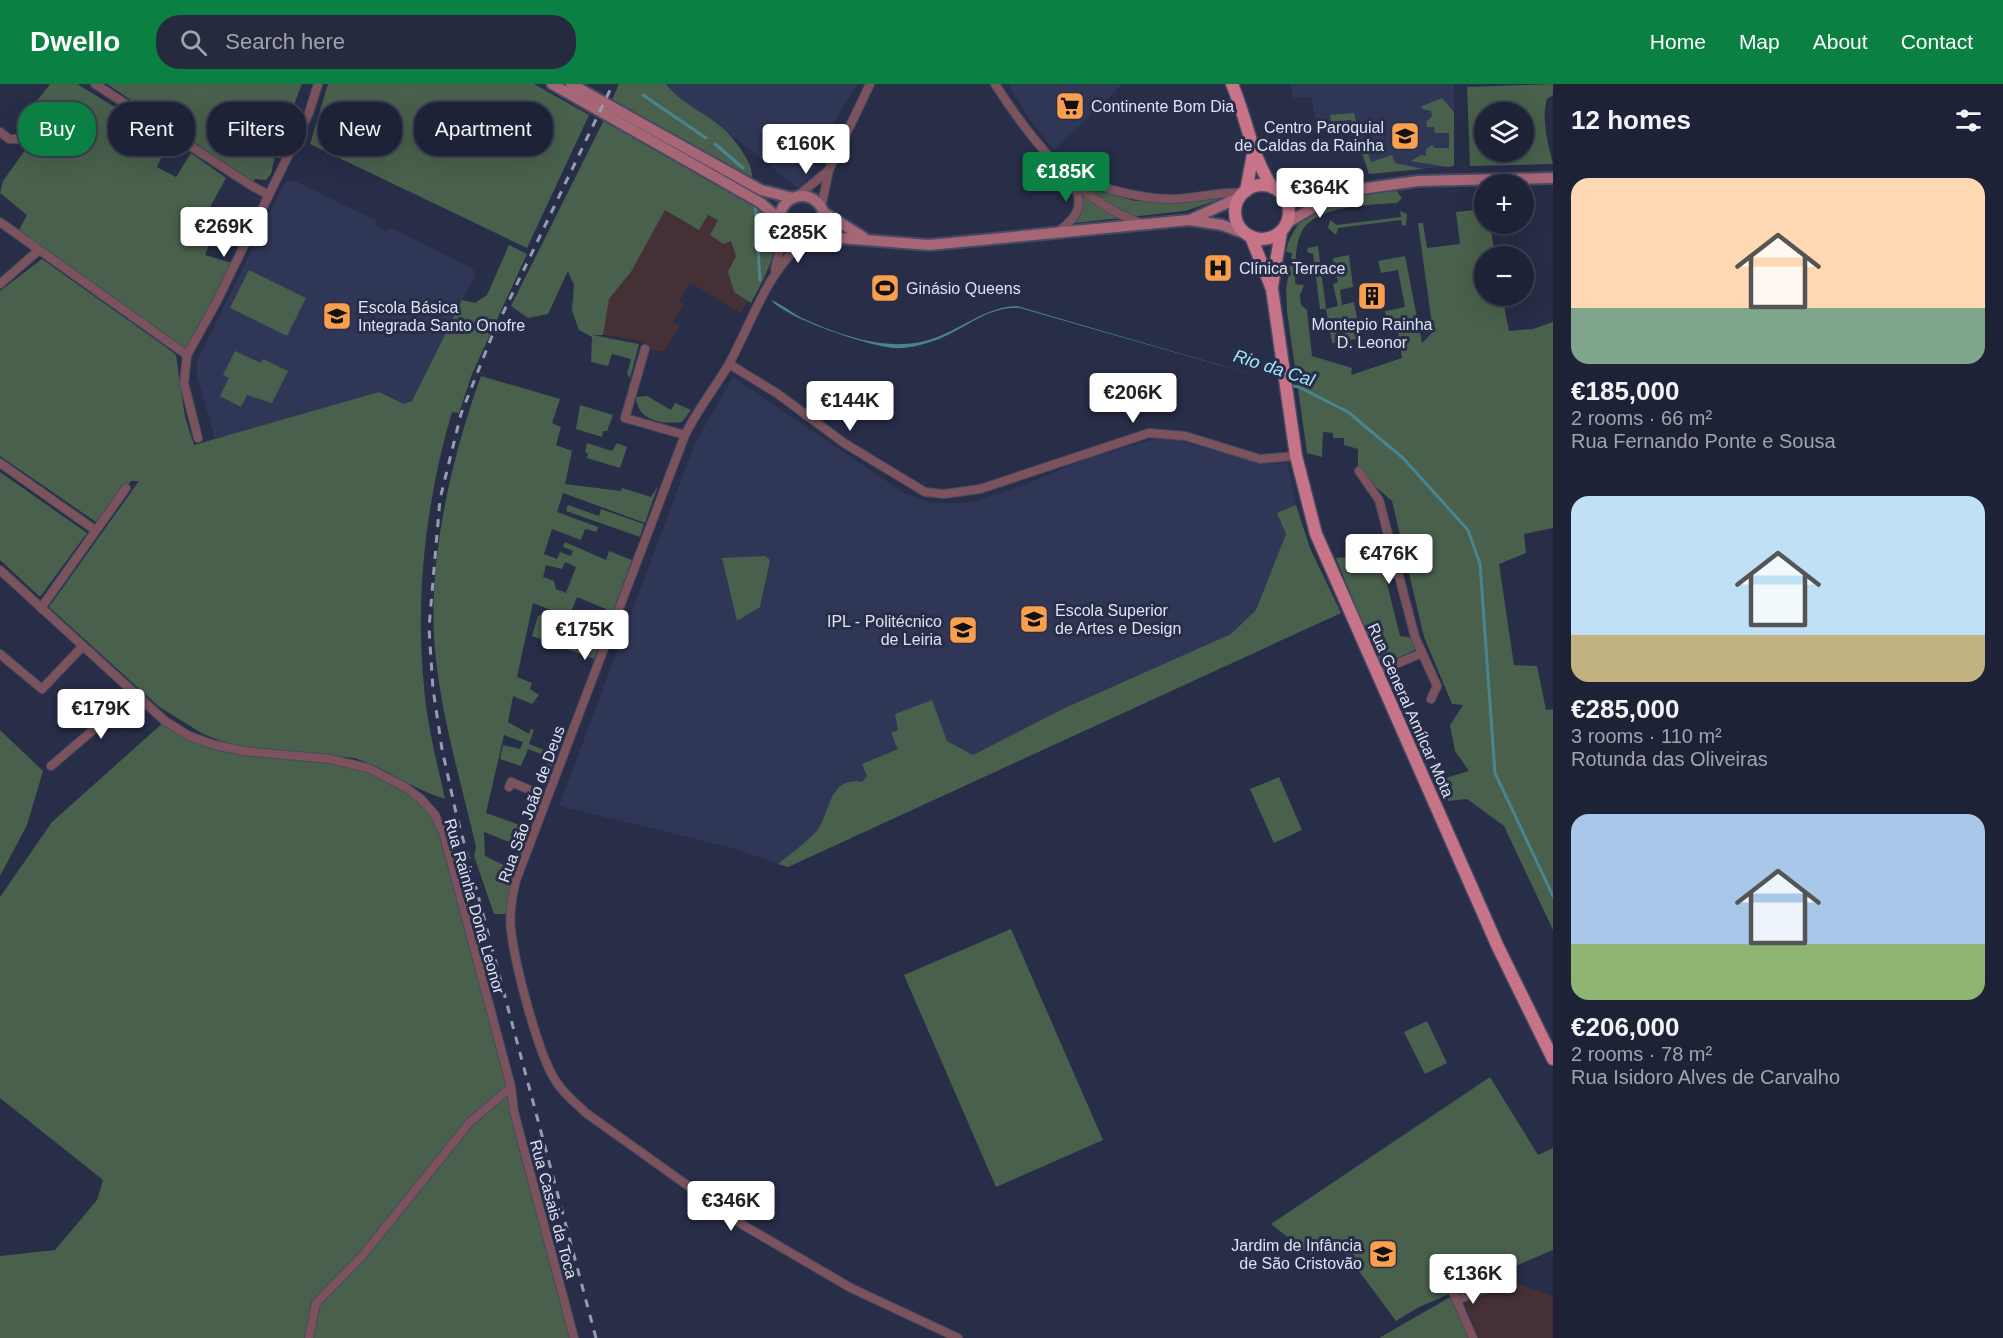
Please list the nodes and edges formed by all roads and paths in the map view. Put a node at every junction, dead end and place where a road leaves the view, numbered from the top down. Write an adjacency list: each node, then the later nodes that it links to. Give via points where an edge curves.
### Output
1 (95, 84): 17 (street)
2 (318, 84): 17 (street, via 309,113)
3 (552, 84): 22 (main road, via 761,203)
4 (572, 84): 18 (main road, via 761,190)
5 (870, 84): 11 (street)
6 (995, 84): 12 (street, via 1016,116)
7 (1232, 84): 10 (main road)
8 (0, 132): 9 (street, via 9,139)
9 (18, 139)
10 (1253, 154): 14 (main road); 16 (main road)
11 (829, 170): 18 (street); 19 (street)
12 (1071, 177): 16 (street, via 1135,195 1171,199); 23 (street, via 1103,207); 25 (street, via 1080,203 1072,221)
13 (1553, 178): 15 (main road, via 1418,181)
14 (1275, 189): 15 (main road); 16 (main road, via 1258,185); 24 (main road, via 1288,206)
15 (1339, 192): 24 (main road)
16 (1243, 194): 20 (main road); 26 (main road, via 1235,211)
17 (269, 195): 34 (street)
18 (794, 197): 19 (main road, via 813,199); 22 (main road, via 782,207)
19 (822, 210): 27 (main road, via 823,225); 28 (main road)
20 (1188, 220): 23 (main road); 26 (main road, via 1222,225)
21 (0, 222): 29 (street)
22 (780, 222): 27 (main road, via 790,237); 30 (street)
23 (1142, 223): 25 (main road)
24 (1284, 227): 26 (main road, via 1266,239); 32 (main road)
25 (1059, 231): 28 (main road, via 929,245)
26 (1248, 235): 32 (main road)
27 (811, 238): 28 (main road); 30 (street, via 792,251)
28 (866, 239)
29 (39, 250): 31 (street); 34 (street)
30 (774, 273): 35 (street, Rua São João de Deus)
31 (0, 284)
32 (1272, 288): 38 (main road, Rua General Amílcar Mota)
33 (645, 349): 36 (street, via 625,417)
34 (187, 355): 37 (street, via 184,383)
35 (729, 364): 36 (street, Rua São João de Deus); 38 (street, via 778,394 844,443 925,492 944,494 980,489 1149,433 1185,436 1260,459)
36 (685, 435): 61 (street, Rua São João de Deus, via 512,894 513,939 539,1042 556,1082 579,1107 743,1225 851,1288)
37 (198, 438)
38 (1296, 456): 48 (main road, Rua General Amílcar Mota, via 1316,534)
39 (0, 463): 42 (street)
40 (1359, 471): 46 (street, via 1379,500)
41 (126, 488): 42 (street)
42 (95, 530): 44 (street)
43 (0, 570): 44 (street, Rua Rainha Dona Leonor)
44 (41, 608): 45 (street, Rua Rainha Dona Leonor)
45 (82, 647): 47 (street, via 42,689); 49 (street, Rua Rainha Dona Leonor)
46 (1422, 653): 48 (street); 50 (street, via 1437,686)
47 (0, 654)
48 (1377, 672): 54 (main road, Rua General Amílcar Mota, via 1498,947)
49 (134, 695): 51 (street); 55 (street, Rua Rainha Dona Leonor, via 189,736 244,751 330,759 368,768 405,787 428,807 444,835)
50 (1431, 699)
51 (51, 766)
52 (509, 787): 53 (street, via 511,782)
53 (537, 793)
54 (1553, 1059)
55 (511, 1087): 59 (street, via 470,1122 363,1255 316,1303); 60 (street, Rua Casais da Toca, via 514,1112)
56 (1507, 1280): 58 (street)
57 (1449, 1283): 58 (street)
58 (1457, 1300): 62 (street)
59 (309, 1338)
60 (574, 1338)
61 (958, 1338)
62 (1473, 1338)

